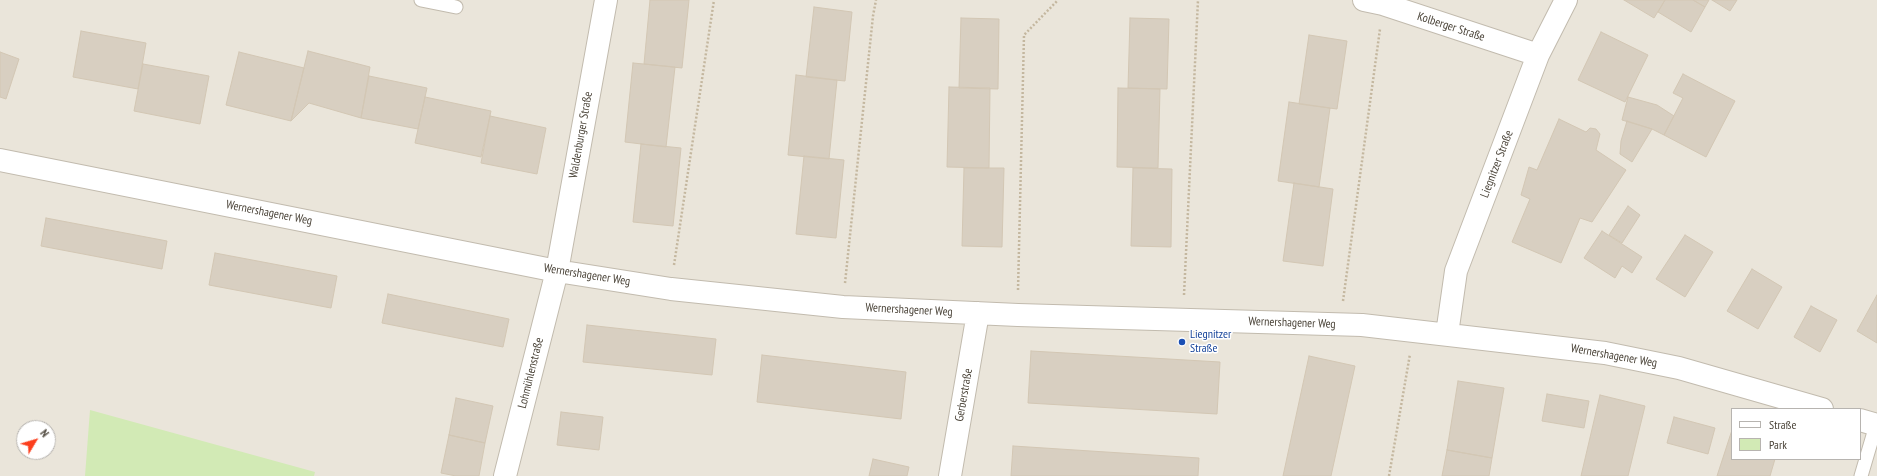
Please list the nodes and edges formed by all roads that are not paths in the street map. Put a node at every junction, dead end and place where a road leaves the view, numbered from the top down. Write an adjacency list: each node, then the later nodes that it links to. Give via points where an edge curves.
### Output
1 (421, 0): 5 (lane)
2 (606, 0): 8 (street, Waldenburger Straße)
3 (1566, 0): 6 (street, Liegnitzer Straße)
4 (1374, 2): 6 (street, Kolberger Straße)
5 (456, 7)
6 (1538, 55): 10 (street, Liegnitzer Straße, via 1456,271)
7 (0, 160): 8 (street, Wernershagener Weg)
8 (557, 271): 9 (street, Wernershagener Weg, via 671,289 843,308); 13 (street, Lohmühlenstraße)
9 (978, 313): 10 (street, Wernershagener Weg, via 1362,325); 14 (street, Gerberstraße)
10 (1447, 334): 11 (street, Wernershagener Weg, via 1605,353 1680,368)
11 (1819, 408)
12 (1871, 423): 15 (lane)
13 (505, 476)
14 (950, 476)
15 (1861, 476)

